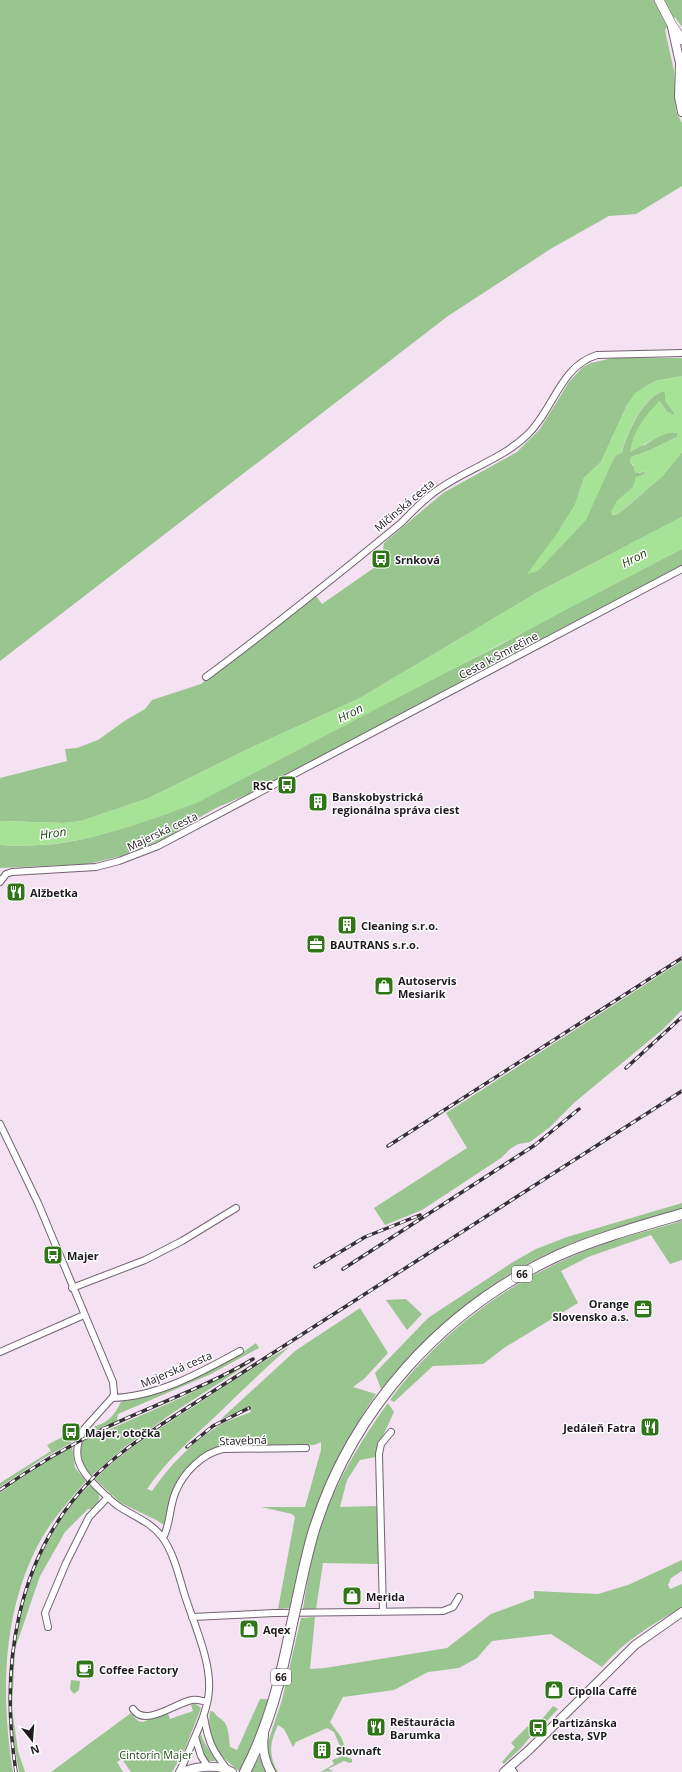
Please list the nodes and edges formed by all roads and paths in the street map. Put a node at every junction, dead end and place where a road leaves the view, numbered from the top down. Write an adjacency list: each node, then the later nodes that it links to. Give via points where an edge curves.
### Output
1 (659, 0): 2 (main road)
2 (672, 26): 3 (main road); 4 (street)
3 (682, 40)
4 (682, 73): 5 (street, via 679,97)
5 (682, 112)
6 (682, 353): 8 (street, Mičinská cesta, via 597,356 579,363 571,371 538,423 522,440 455,478 431,495 334,577)
7 (682, 569): 9 (street, Cesta k Smrečine)
8 (206, 677)
9 (323, 759): 10 (street, Majerská cesta, via 189,831 127,858 96,867 12,872 6,874)
10 (0, 882)
11 (0, 1124): 14 (street, via 38,1203)
12 (236, 1208): 14 (street, via 162,1252)
13 (682, 1214): 31 (main road, 66, bridge, via 581,1246 522,1274 452,1323 392,1383 351,1445 327,1495 314,1530 278,1686)
14 (72, 1288): 15 (street)
15 (84, 1315): 17 (street); 18 (street, via 113,1382)
16 (240, 1351): 18 (street, Majerská cesta, via 160,1389 128,1398)
17 (0, 1352)
18 (112, 1398): 21 (street, via 84,1429 78,1441 77,1454 79,1466)
19 (391, 1432): 24 (street, via 381,1444 379,1454)
20 (306, 1448): 22 (street, Stavebná, via 223,1449 205,1456 190,1470 176,1491)
21 (108, 1497): 22 (street, via 149,1524); 27 (street, via 89,1517 66,1563 45,1613)
22 (164, 1538): 26 (street)
23 (459, 1597): 24 (street, via 449,1610)
24 (383, 1611): 26 (street)
25 (682, 1612): 35 (street, via 635,1645)
26 (192, 1616): 28 (street, via 208,1678)
27 (48, 1627)
28 (207, 1702): 29 (street, via 191,1700 146,1717 138,1715); 30 (street)
29 (133, 1709)
30 (204, 1716): 32 (street); 34 (street, via 208,1739 216,1755)
31 (266, 1725): 36 (main road, 66); 40 (street, via 263,1744)
32 (195, 1737): 33 (street, via 201,1756); 37 (street)
33 (208, 1767): 34 (street); 38 (street); 39 (street)
34 (229, 1770)
35 (510, 1770)
36 (245, 1771)
37 (178, 1772)
38 (183, 1772)
39 (216, 1772)
40 (271, 1772)

